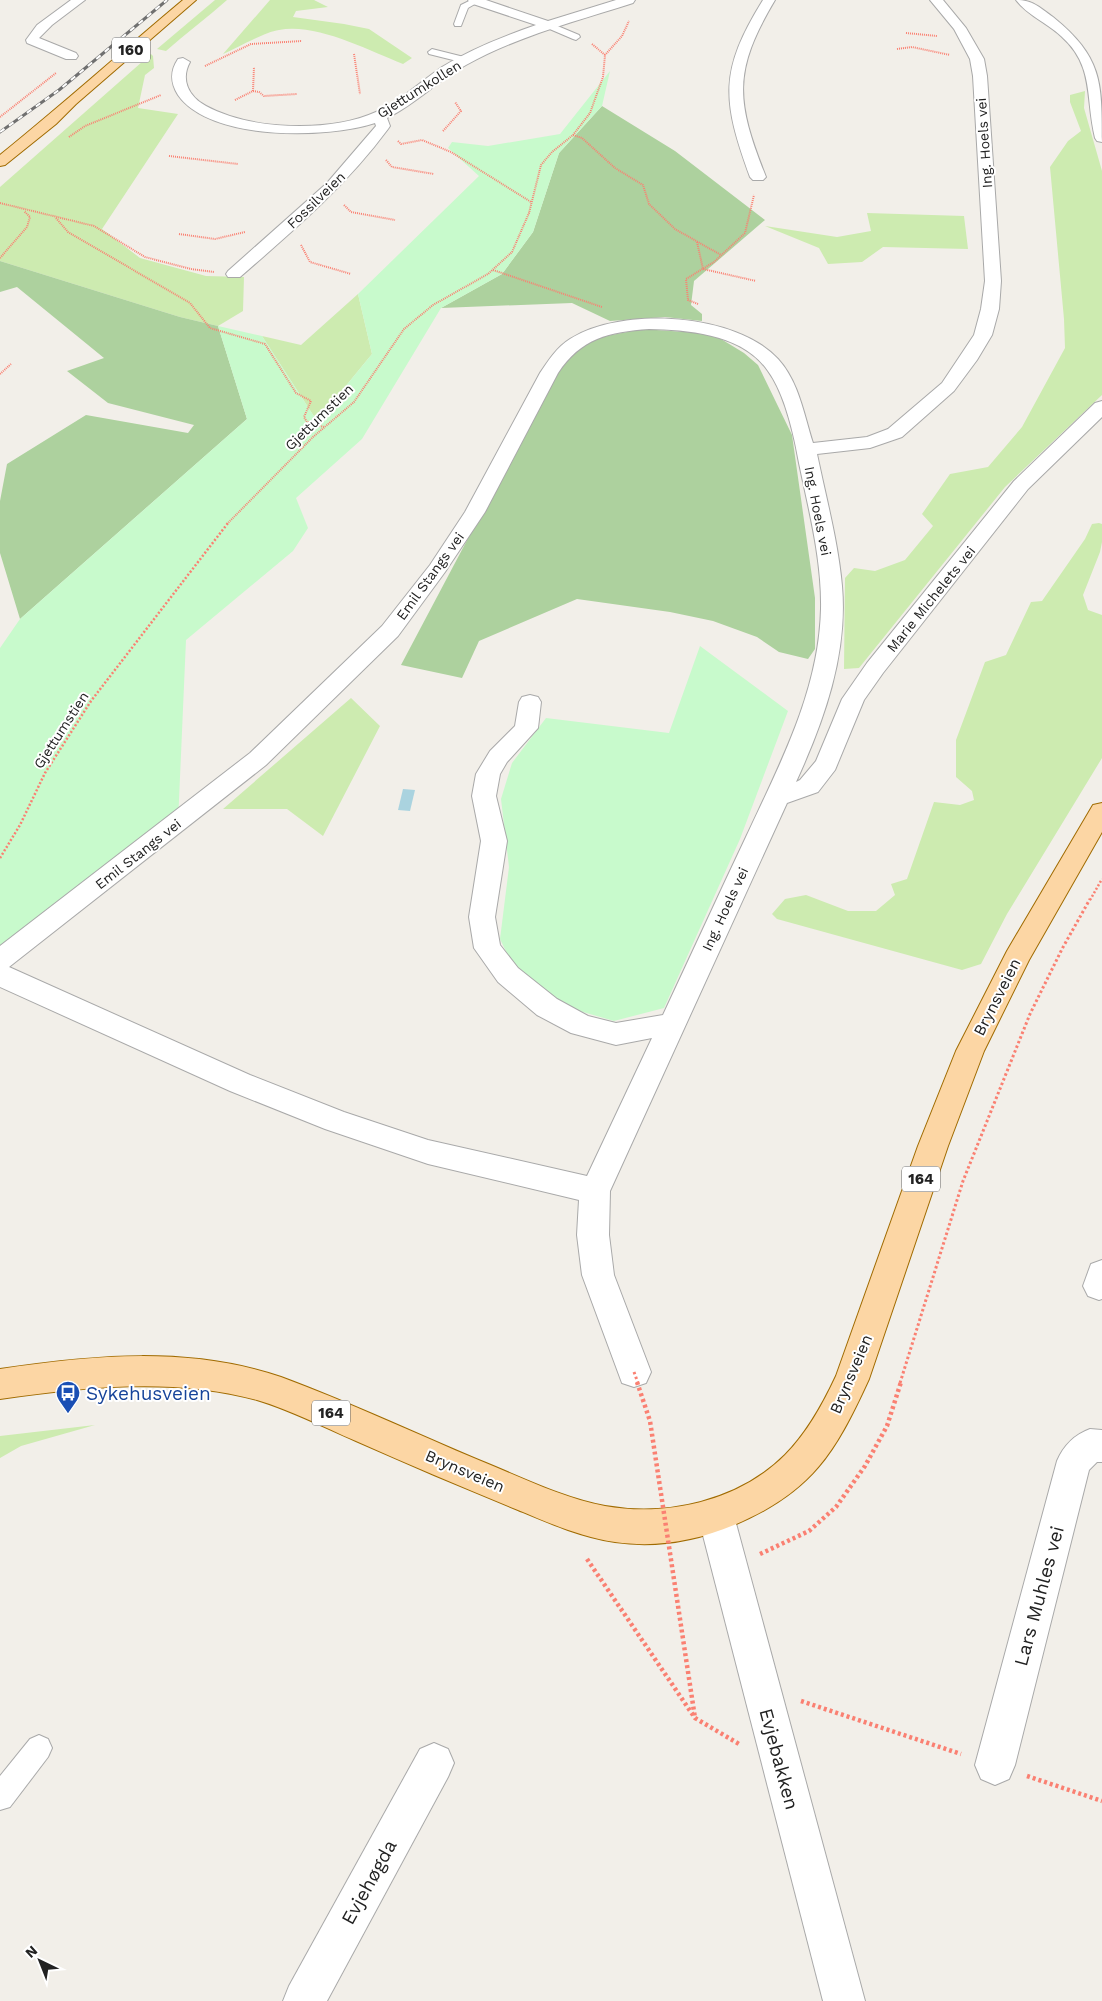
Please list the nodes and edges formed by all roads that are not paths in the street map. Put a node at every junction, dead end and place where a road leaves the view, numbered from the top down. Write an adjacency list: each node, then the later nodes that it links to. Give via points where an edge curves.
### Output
1 (79, 0): 12 (street, via 49,21 32,40)
2 (190, 0): 15 (main road, 160)
3 (475, 0): 8 (lane, via 464,7); 9 (street)
4 (629, 0): 9 (street, Gjettumkollen)
5 (769, 0): 20 (street, via 753,25 735,73 736,105 743,140)
6 (936, 0): 23 (street, Ing. Hoels vei, via 960,28 977,59 980,76 993,281 983,334 948,387 895,433 870,442)
7 (1022, 0): 17 (street, via 1083,51 1091,65)
8 (458, 24)
9 (548, 25): 10 (lane); 13 (street, Gjettumkollen)
10 (576, 37)
11 (432, 52): 13 (lane)
12 (71, 56)
13 (465, 60): 16 (street, Gjettumkollen)
14 (183, 62): 16 (street, Gjettumkollen, via 178,69 179,84 193,104 211,114 246,125 296,130)
15 (71, 101): 18 (main road, 160); 19 (main road, 160)
16 (381, 121): 21 (street, Fossilveien, via 371,144 292,223)
17 (1102, 138)
18 (0, 149)
19 (0, 162)
20 (758, 178)
21 (234, 274)
22 (1102, 407): 25 (street, Marie Michelets vei, via 1021,485 875,668 854,699 826,764 808,786)
23 (806, 450): 25 (street, Ing. Hoels vei, via 829,565 832,608 817,698 803,741); 27 (street, Emil Stangs vei, via 784,383 772,362 757,349 712,330 658,323 635,324 578,341 562,354 549,373 475,512 390,631 258,759)
24 (530, 702): 29 (street, via 526,728 498,757 488,774 484,796 494,841 482,916 487,948 508,975 547,1007 581,1025 616,1034)
25 (778, 796): 29 (street, Ing. Hoels vei)
26 (1102, 811): 34 (main road, Brynsveien / 164, via 1016,958 970,1050 852,1379 835,1414 813,1448 787,1476 759,1495)
27 (0, 960)
28 (0, 975): 30 (street, via 240,1083 335,1121 428,1152)
29 (671, 1024): 30 (street, Ing. Hoels vei)
30 (595, 1191): 31 (street, Ing. Hoels vei, via 593,1235 598,1275)
31 (634, 1372)
32 (0, 1384): 34 (main road, Brynsveien / 164, via 110,1370 174,1370 218,1376 254,1384 302,1401 475,1476 559,1509 615,1525 678,1525)
33 (1102, 1446): 37 (street, Lars Muhles vei, via 1090,1445 1074,1462)
34 (716, 1516): 40 (street, Evjebakken)
35 (39, 1748): 38 (lane)
36 (434, 1763): 39 (street, Evjehøgda)
37 (995, 1765)
38 (0, 1797)
39 (304, 2001)
40 (844, 2001)

